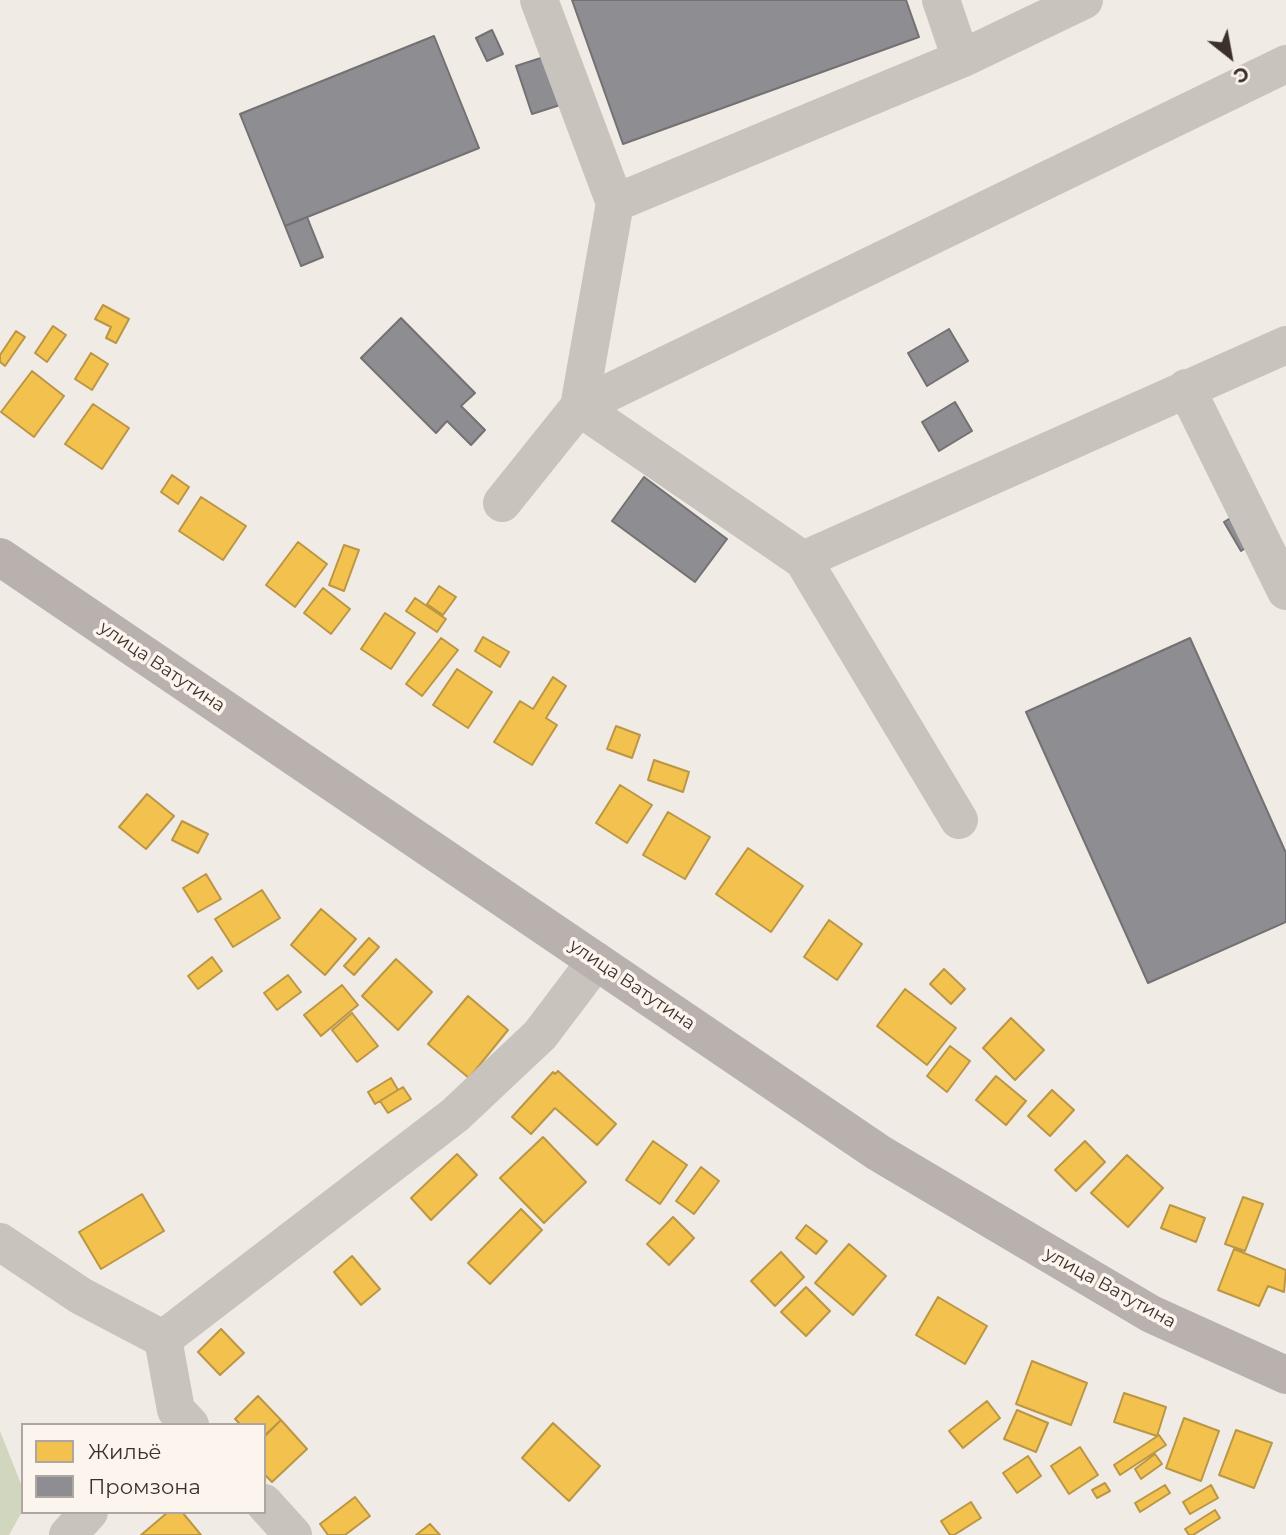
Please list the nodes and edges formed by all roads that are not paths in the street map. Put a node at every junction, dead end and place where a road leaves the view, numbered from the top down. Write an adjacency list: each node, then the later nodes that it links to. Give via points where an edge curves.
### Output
1 (540, 0): 6 (street)
2 (941, 0): 4 (street)
3 (1084, 0): 4 (street)
4 (961, 60): 6 (street)
5 (1286, 64): 9 (street)
6 (615, 203): 9 (street)
7 (1286, 345): 8 (street)
8 (1186, 388): 12 (street); 13 (street)
9 (579, 407): 10 (street); 12 (street)
10 (502, 503)
11 (0, 557): 15 (main road, улица Ватутина)
12 (803, 560): 14 (street)
13 (1286, 591)
14 (959, 820)
15 (596, 961): 17 (street, via 540,1035 455,1115); 18 (main road, улица Ватутина, via 879,1153 1151,1314)
16 (0, 1242): 17 (street, via 82,1296)
17 (163, 1339): 19 (street)
18 (1286, 1375)
19 (176, 1420)
20 (266, 1505): 23 (street)
21 (87, 1514): 22 (street)
22 (68, 1535)
23 (293, 1535)

